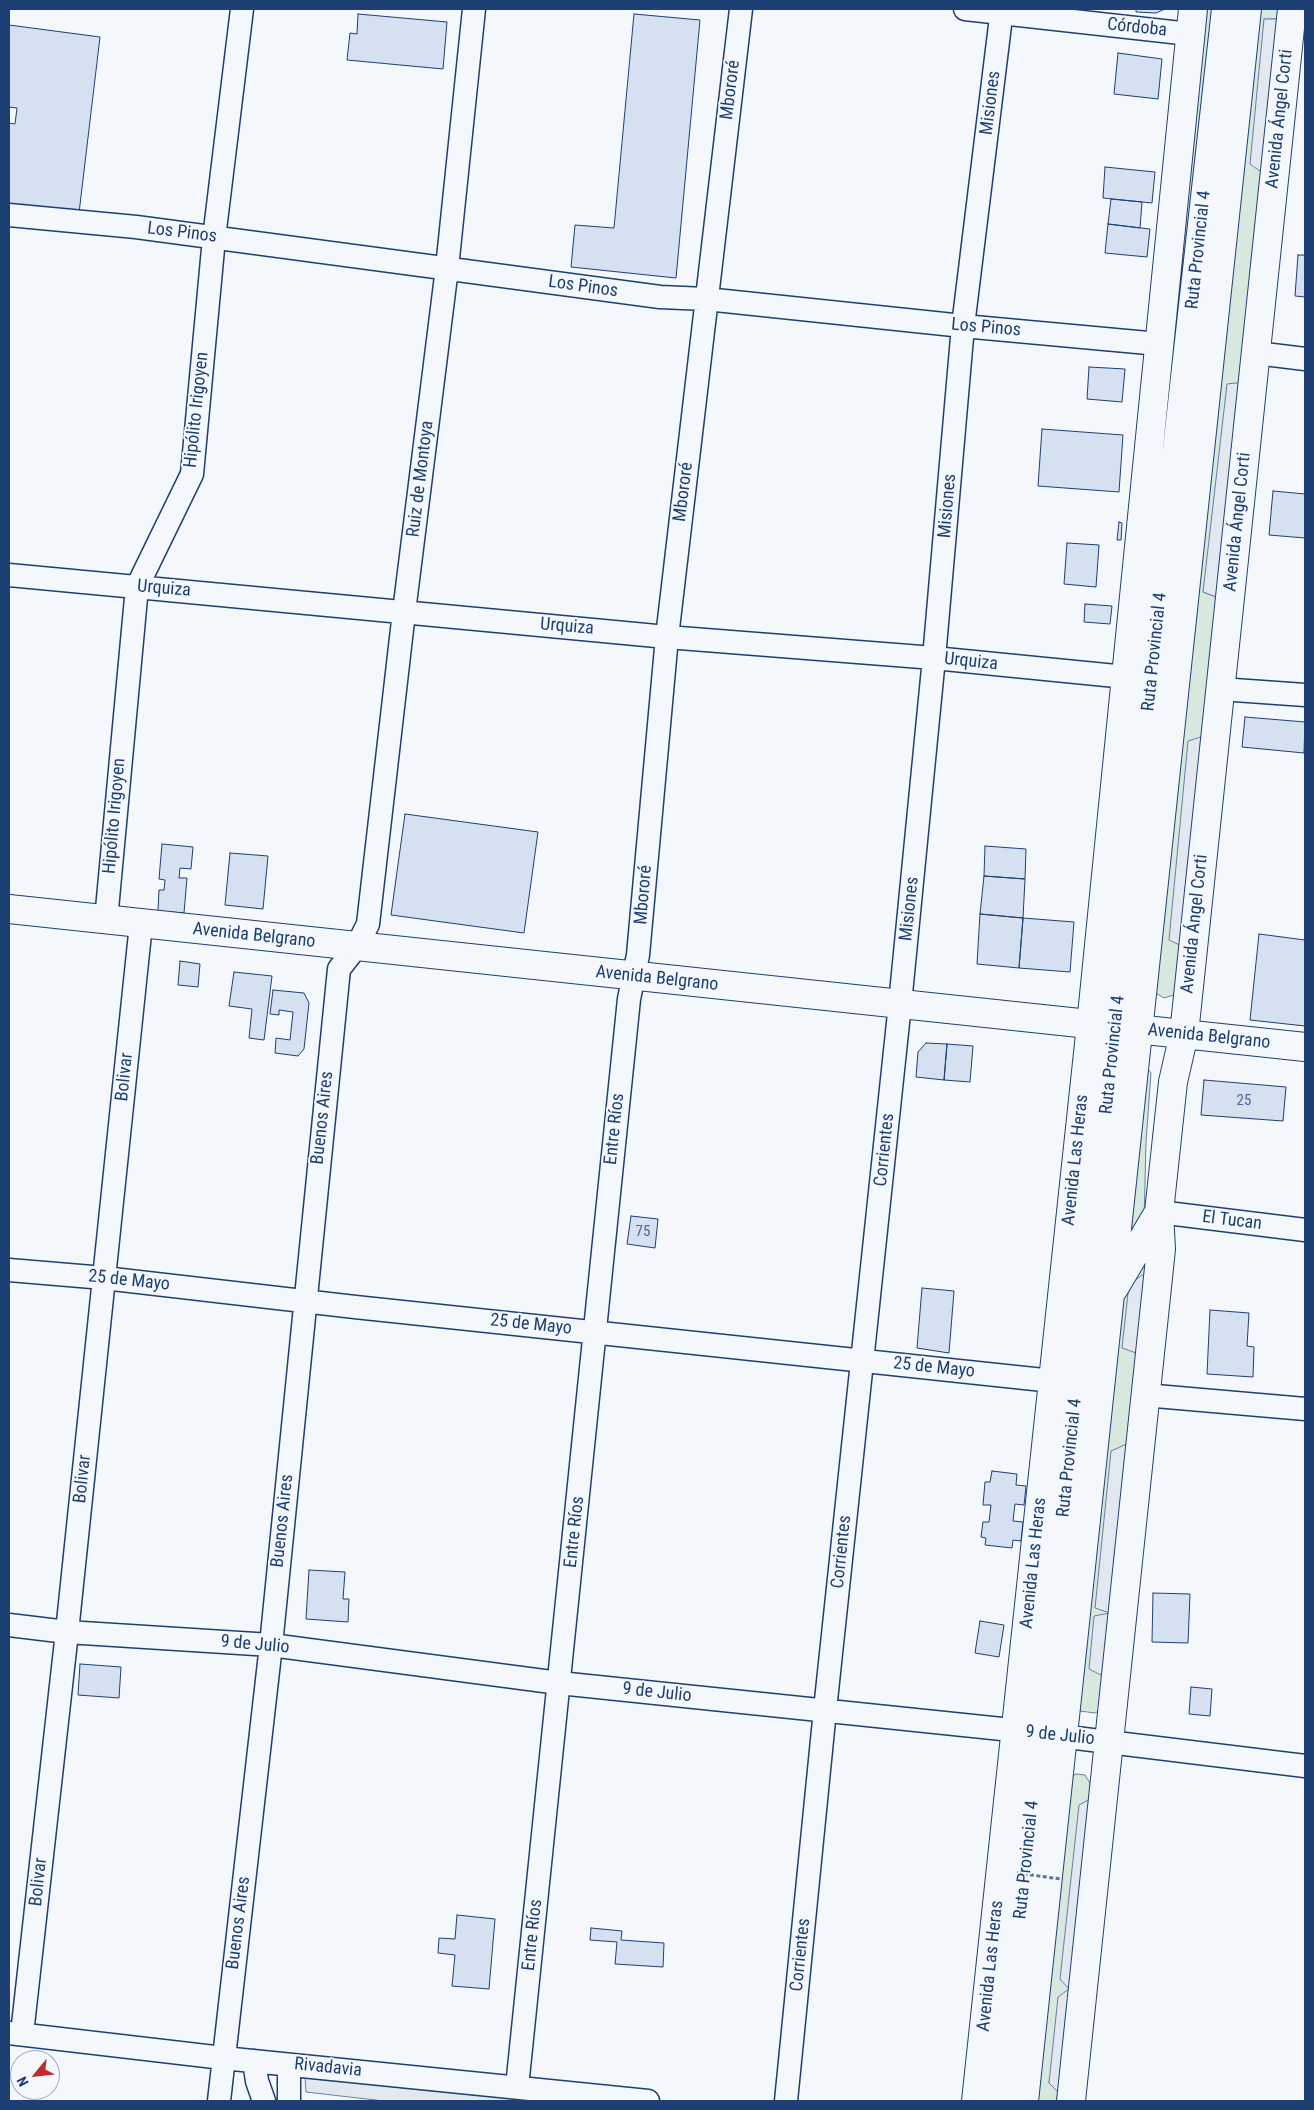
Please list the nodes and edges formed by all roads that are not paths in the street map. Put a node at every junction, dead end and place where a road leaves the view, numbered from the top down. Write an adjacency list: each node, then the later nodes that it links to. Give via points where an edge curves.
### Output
1 (242, 9): 12 (street, Hipólito Irigoyen)
2 (474, 9): 13 (street, Ruiz de Montoya)
3 (740, 9): 14 (street, Mbororé)
4 (965, 9): 8 (street, Córdoba)
5 (1226, 9): 24 (main road, Ruta Provincial 4)
6 (1247, 9): 33 (main road, Ruta Provincial 4)
7 (1292, 9): 10 (main road, Avenida Ángel Corti)
8 (1002, 11): 9 (street, Córdoba); 15 (street, Misiones)
9 (1192, 22): 16 (main road)
10 (1297, 40): 17 (main road, Avenida Ángel Corti)
11 (9, 215): 12 (street, Los Pinos)
12 (214, 238): 13 (street, Los Pinos); 20 (street, Hipólito Irigoyen, via 192,474)
13 (447, 268): 14 (street, Los Pinos, via 660,297); 21 (street, Ruiz de Montoya)
14 (706, 299): 15 (street, Los Pinos); 22 (street, Mbororé)
15 (963, 326): 16 (street, Los Pinos); 23 (street, Misiones)
16 (1159, 344): 24 (main road)
17 (1256, 353): 18 (street); 25 (main road, Avenida Ángel Corti)
18 (1305, 359)
19 (9, 575): 20 (street, Urquiza)
20 (137, 587): 21 (street, Urquiza); 28 (street, Hipólito Irigoyen)
21 (404, 612): 22 (street, Urquiza); 30 (street, Ruiz de Montoya, via 368,924)
22 (667, 637): 23 (street, Urquiza); 31 (street, Mbororé)
23 (934, 658): 24 (street, Urquiza); 32 (street, Misiones)
24 (1138, 680): 33 (main road, Ruta Provincial 4); 33 (main road, via 1118,754)
25 (1220, 689): 26 (street); 34 (main road, Avenida Ángel Corti)
26 (1305, 696)
27 (9, 910): 28 (main road, Avenida Belgrano)
28 (106, 920): 29 (main road, Avenida Belgrano)
29 (141, 924): 30 (main road, Avenida Belgrano); 39 (street, Bolivar)
30 (357, 946): 31 (main road, Avenida Belgrano); 41 (street, Buenos Aires, via 339,969)
31 (635, 977): 32 (main road, Avenida Belgrano); 42 (street, Entre Ríos, via 629,1000)
32 (900, 1004): 33 (main road, Avenida Belgrano); 43 (street, Corrientes)
33 (1115, 1027): 34 (main road, Avenida Belgrano); 40 (main road, Ruta Provincial 4); 44 (main road, Avenida Las Heras); 52 (main road, Ruta Provincial 4)
34 (1184, 1034): 35 (main road, Avenida Belgrano); 36 (main road, via 1175,1066)
35 (1305, 1047)
36 (1159, 1212): 37 (street, El Tucan); 40 (main road); 45 (main road, via 1161,1249)
37 (1305, 1230)
38 (9, 1270): 39 (street, 25 de Mayo)
39 (104, 1278): 41 (street, 25 de Mayo); 48 (street, Bolivar)
40 (1110, 1296): 52 (main road, Ruta Provincial 4)
41 (304, 1300): 42 (street, 25 de Mayo); 49 (street, Buenos Aires)
42 (594, 1332): 43 (street, 25 de Mayo); 50 (street, Entre Ríos)
43 (863, 1361): 44 (street, 25 de Mayo); 51 (street, Corrientes)
44 (1053, 1381): 52 (main road, Avenida Las Heras)
45 (1144, 1395): 46 (street); 53 (main road)
46 (1305, 1409)
47 (9, 1625): 48 (street, 9 de Julio)
48 (67, 1632): 49 (street, 9 de Julio); 57 (street, Bolivar)
49 (270, 1645): 50 (street, 9 de Julio); 58 (street, Buenos Aires)
50 (560, 1683): 51 (street, 9 de Julio); 61 (street, Entre Ríos)
51 (824, 1710): 52 (street, 9 de Julio); 66 (street, Corrientes)
52 (1040, 1734): 53 (street, 9 de Julio); 55 (main road, Ruta Provincial 4); 56 (main road, Avenida Las Heras); 69 (main road, Ruta Provincial 4)
53 (1108, 1741): 54 (street, 9 de Julio); 70 (main road)
54 (1305, 1766)
55 (1020, 1886): 56 (main road); 68 (main road, Ruta Provincial 4)
56 (992, 1955): 67 (main road, Avenida Las Heras)
57 (15, 2034): 58 (street, Rivadavia)
58 (223, 2058): 59 (street, Rivadavia); 62 (street, Buenos Aires)
59 (254, 2061): 60 (street, Rivadavia); 63 (street)
60 (290, 2065): 61 (street, Rivadavia); 64 (street)
61 (517, 2087): 65 (street, Rivadavia)
62 (219, 2101)
63 (264, 2101)
64 (290, 2101)
65 (648, 2101)
66 (786, 2101)
67 (976, 2101)
68 (1001, 2101)
69 (1024, 2101)
70 (1071, 2101)

